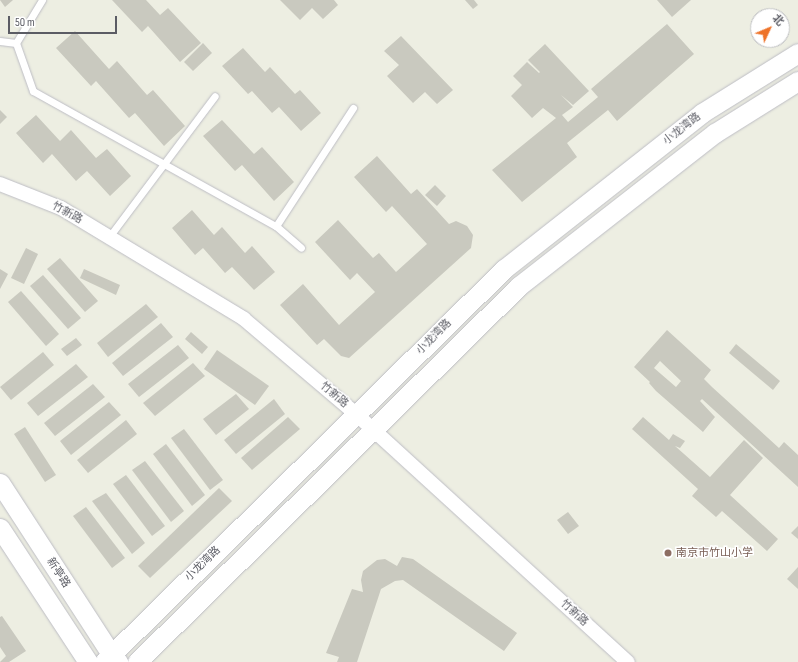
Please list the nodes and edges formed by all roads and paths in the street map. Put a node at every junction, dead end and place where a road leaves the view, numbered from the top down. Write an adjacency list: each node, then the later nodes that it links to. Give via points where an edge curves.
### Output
1 (42, 0): 3 (lane)
2 (0, 41): 3 (lane)
3 (16, 43): 8 (lane, via 33,91)
4 (798, 53): 13 (main road, 小龙湾路, via 702,113 504,269)
5 (798, 81): 14 (main road, via 715,133 519,286)
6 (215, 96): 8 (lane)
7 (353, 108): 10 (lane)
8 (163, 164): 10 (lane); 11 (lane)
9 (0, 184): 11 (street, 竹新路, via 60,208)
10 (276, 226): 12 (lane)
11 (109, 237): 13 (street, 竹新路, via 244,319)
12 (301, 248)
13 (356, 414): 14 (street, 竹新路); 17 (main road, 小龙湾路)
14 (374, 430): 19 (main road); 20 (street, 竹新路)
15 (0, 483): 17 (main road, 新亭路)
16 (0, 528): 18 (main road)
17 (111, 659)
18 (88, 662)
19 (137, 662)
20 (628, 662)

